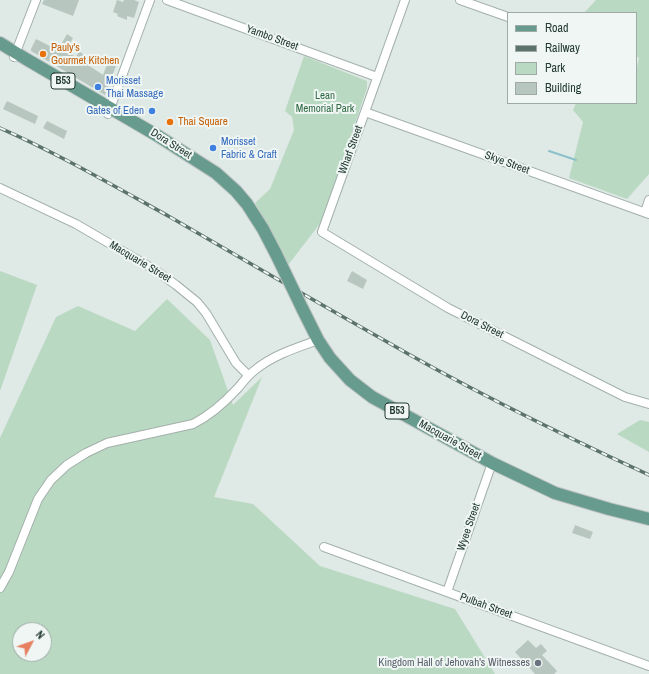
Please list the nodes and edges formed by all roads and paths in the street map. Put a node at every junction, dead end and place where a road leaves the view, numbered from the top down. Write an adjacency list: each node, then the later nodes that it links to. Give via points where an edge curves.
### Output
1 (36, 0): 11 (street)
2 (150, 0): 13 (street)
3 (167, 0): 12 (street, Yambo Street)
4 (405, 0): 12 (street, Wharf Street)
5 (460, 0): 7 (street)
6 (480, 0): 7 (street)
7 (488, 10): 8 (street)
8 (507, 17)
9 (0, 43): 11 (main road, Dora Street / B53)
10 (0, 51): 11 (main road, Dora Street / B53)
11 (14, 55): 13 (main road, Dora Street / B53)
12 (377, 77): 14 (street, Wharf Street)
13 (109, 111): 19 (main road, Dora Street / B53, via 158,136 224,179 247,204)
14 (365, 112): 17 (street, Skye Street); 18 (street, Wharf Street)
15 (0, 188): 21 (street, Macquarie Street, via 76,224 176,284 206,313 236,363)
16 (649, 200): 17 (street)
17 (647, 213)
18 (322, 232): 22 (street, Dora Street, via 448,308 626,397)
19 (276, 254): 20 (main road, Macquarie Street / B53, bridge)
20 (318, 340): 21 (street, via 274,357); 23 (main road, Macquarie Street / B53, via 340,371 372,397)
21 (248, 375): 27 (street, via 221,406 193,424 106,444 67,465 51,480 38,499)
22 (649, 404)
23 (492, 463): 24 (main road, Macquarie Street / B53, via 564,490); 25 (main road, Macquarie Street / B53, via 555,493); 28 (street, Wyee Street)
24 (649, 511)
25 (649, 519)
26 (324, 547): 28 (street, Pulbah Street)
27 (0, 588)
28 (447, 592): 29 (street, Pulbah Street)
29 (649, 666)

